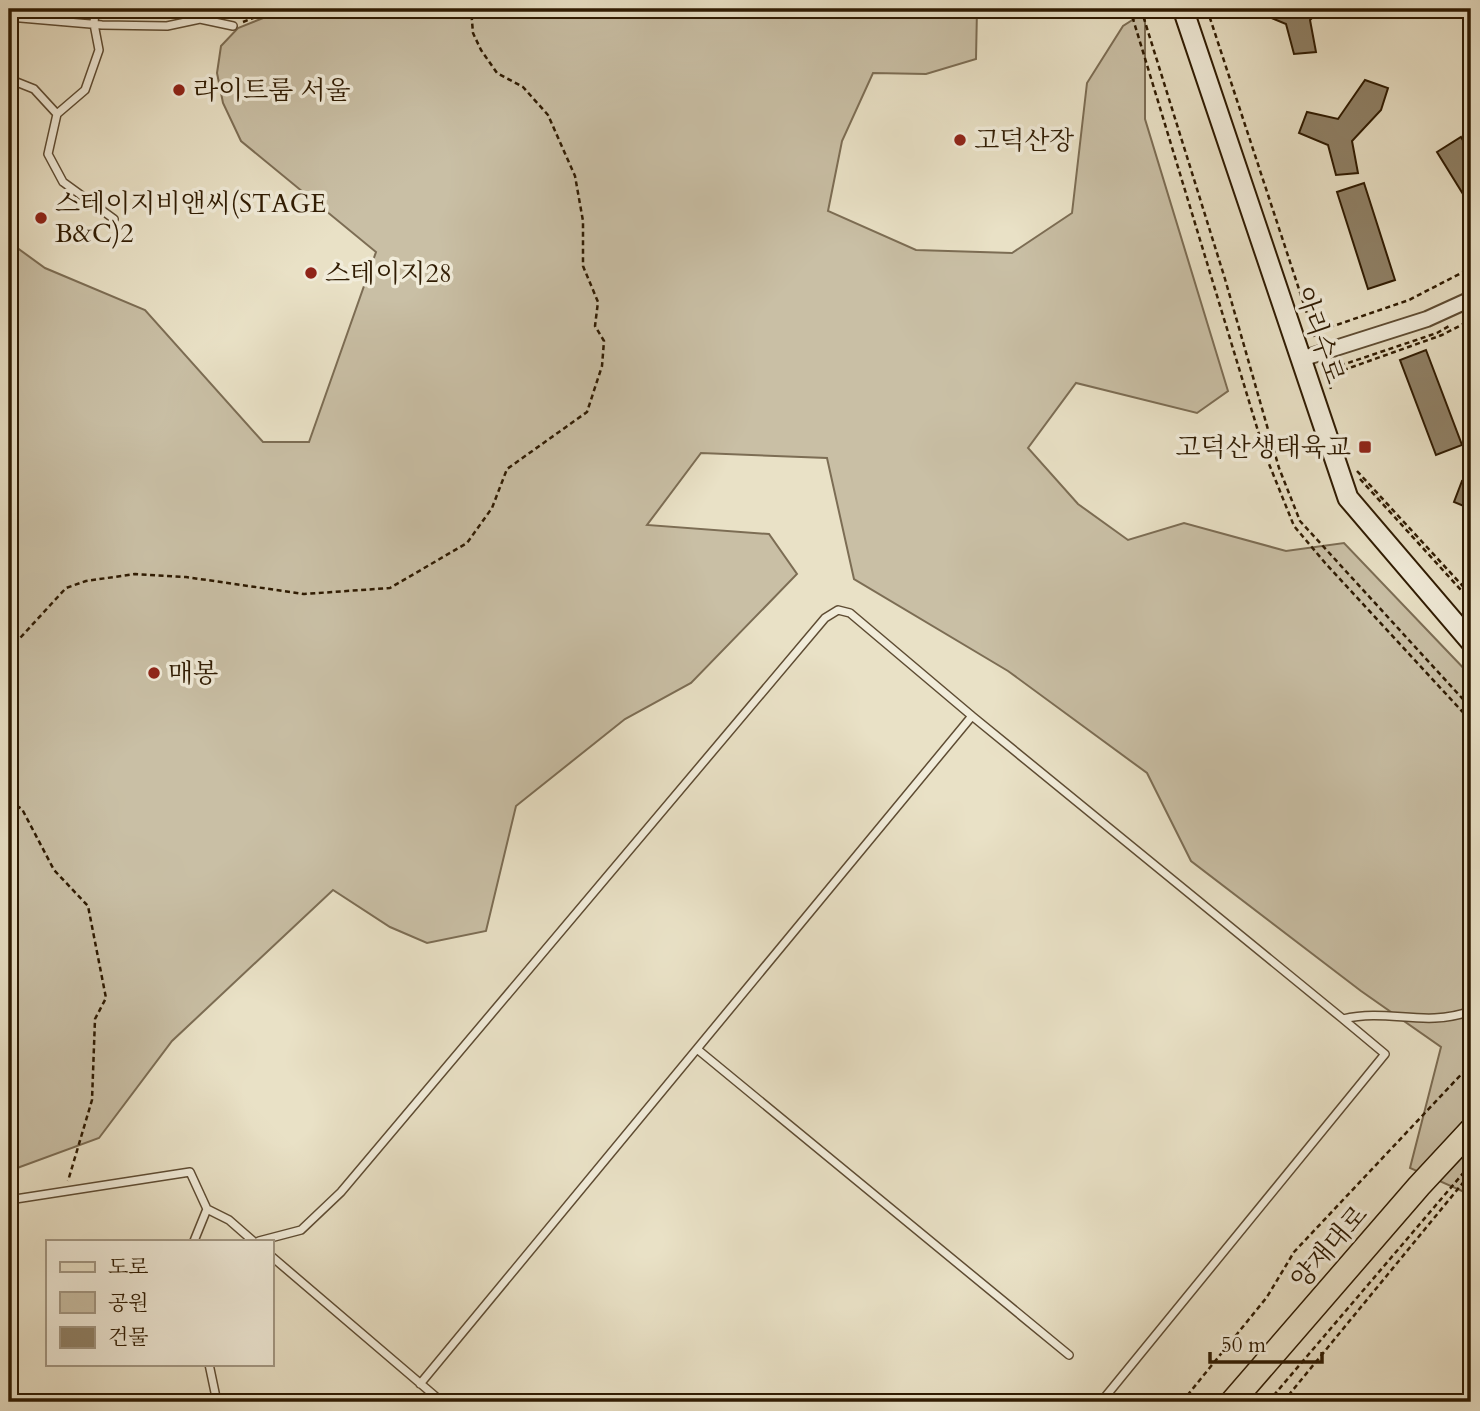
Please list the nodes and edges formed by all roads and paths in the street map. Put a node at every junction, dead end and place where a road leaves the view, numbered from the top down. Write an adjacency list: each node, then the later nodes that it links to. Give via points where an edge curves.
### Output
1 (95, 9): 9 (lane)
2 (276, 9): 10 (path)
3 (471, 9): 27 (path, via 473,33 481,50 497,72 523,87 548,115 575,176 583,221 583,266 598,302 595,326 604,341 602,366 587,412 507,469 492,508 467,543 390,588 304,594 135,574 86,581 66,588)
4 (1130, 9): 30 (path, via 1265,454 1294,526)
5 (1140, 9): 28 (path, via 1279,468 1300,521)
6 (1183, 9): 19 (main road, 아리수로)
7 (1205, 9): 18 (path); 19 (path)
8 (9, 17): 9 (lane)
9 (94, 24): 10 (lane, via 167,26 200,19); 12 (lane, via 99,50 85,90)
10 (233, 26)
11 (9, 79): 12 (lane, via 34,89)
12 (57, 114): 13 (lane, via 48,154 63,182)
13 (114, 219)
14 (1471, 268): 18 (path, via 1409,300)
15 (1471, 299): 19 (street, via 1427,319)
16 (1471, 314): 20 (path, via 1437,333)
17 (1471, 320): 21 (path)
18 (1313, 333): 19 (path)
19 (1312, 356): 20 (path); 26 (main road, 아리수로, via 1349,498)
20 (1323, 371): 21 (path); 22 (path)
21 (1327, 376): 23 (path)
22 (1329, 397)
23 (1334, 400)
24 (1471, 595): 25 (path, via 1355,471)
25 (1471, 601)
26 (1471, 642)
27 (9, 650)
28 (1471, 708)
29 (972, 716): 33 (lane); 34 (lane); 44 (lane, via 850,614 838,610 825,618 341,1192 301,1230)
30 (1471, 721)
31 (9, 801): 39 (path, via 23,808 54,870 88,906 106,998 95,1019 92,1100)
32 (1471, 1011): 33 (lane, via 1448,1019 1380,1015)
33 (1343, 1019): 51 (lane, via 1385,1054)
34 (697, 1049): 46 (lane); 48 (lane)
35 (1471, 1064): 52 (path, via 1294,1252 1267,1297)
36 (1471, 1130): 53 (main road, 양재대로)
37 (1471, 1164): 54 (path)
38 (1471, 1173): 55 (path)
39 (65, 1192): 40 (lane); 41 (lane, via 190,1172)
40 (9, 1200)
41 (207, 1209): 42 (lane); 43 (lane)
42 (194, 1240)
43 (252, 1240)
44 (263, 1240)
45 (273, 1258): 48 (lane)
46 (1069, 1355)
47 (209, 1366): 49 (lane)
48 (420, 1384): 50 (lane)
49 (217, 1402)
50 (442, 1402)
51 (1101, 1402)
52 (1182, 1402)
53 (1232, 1402)
54 (1268, 1402)
55 (1283, 1402)

